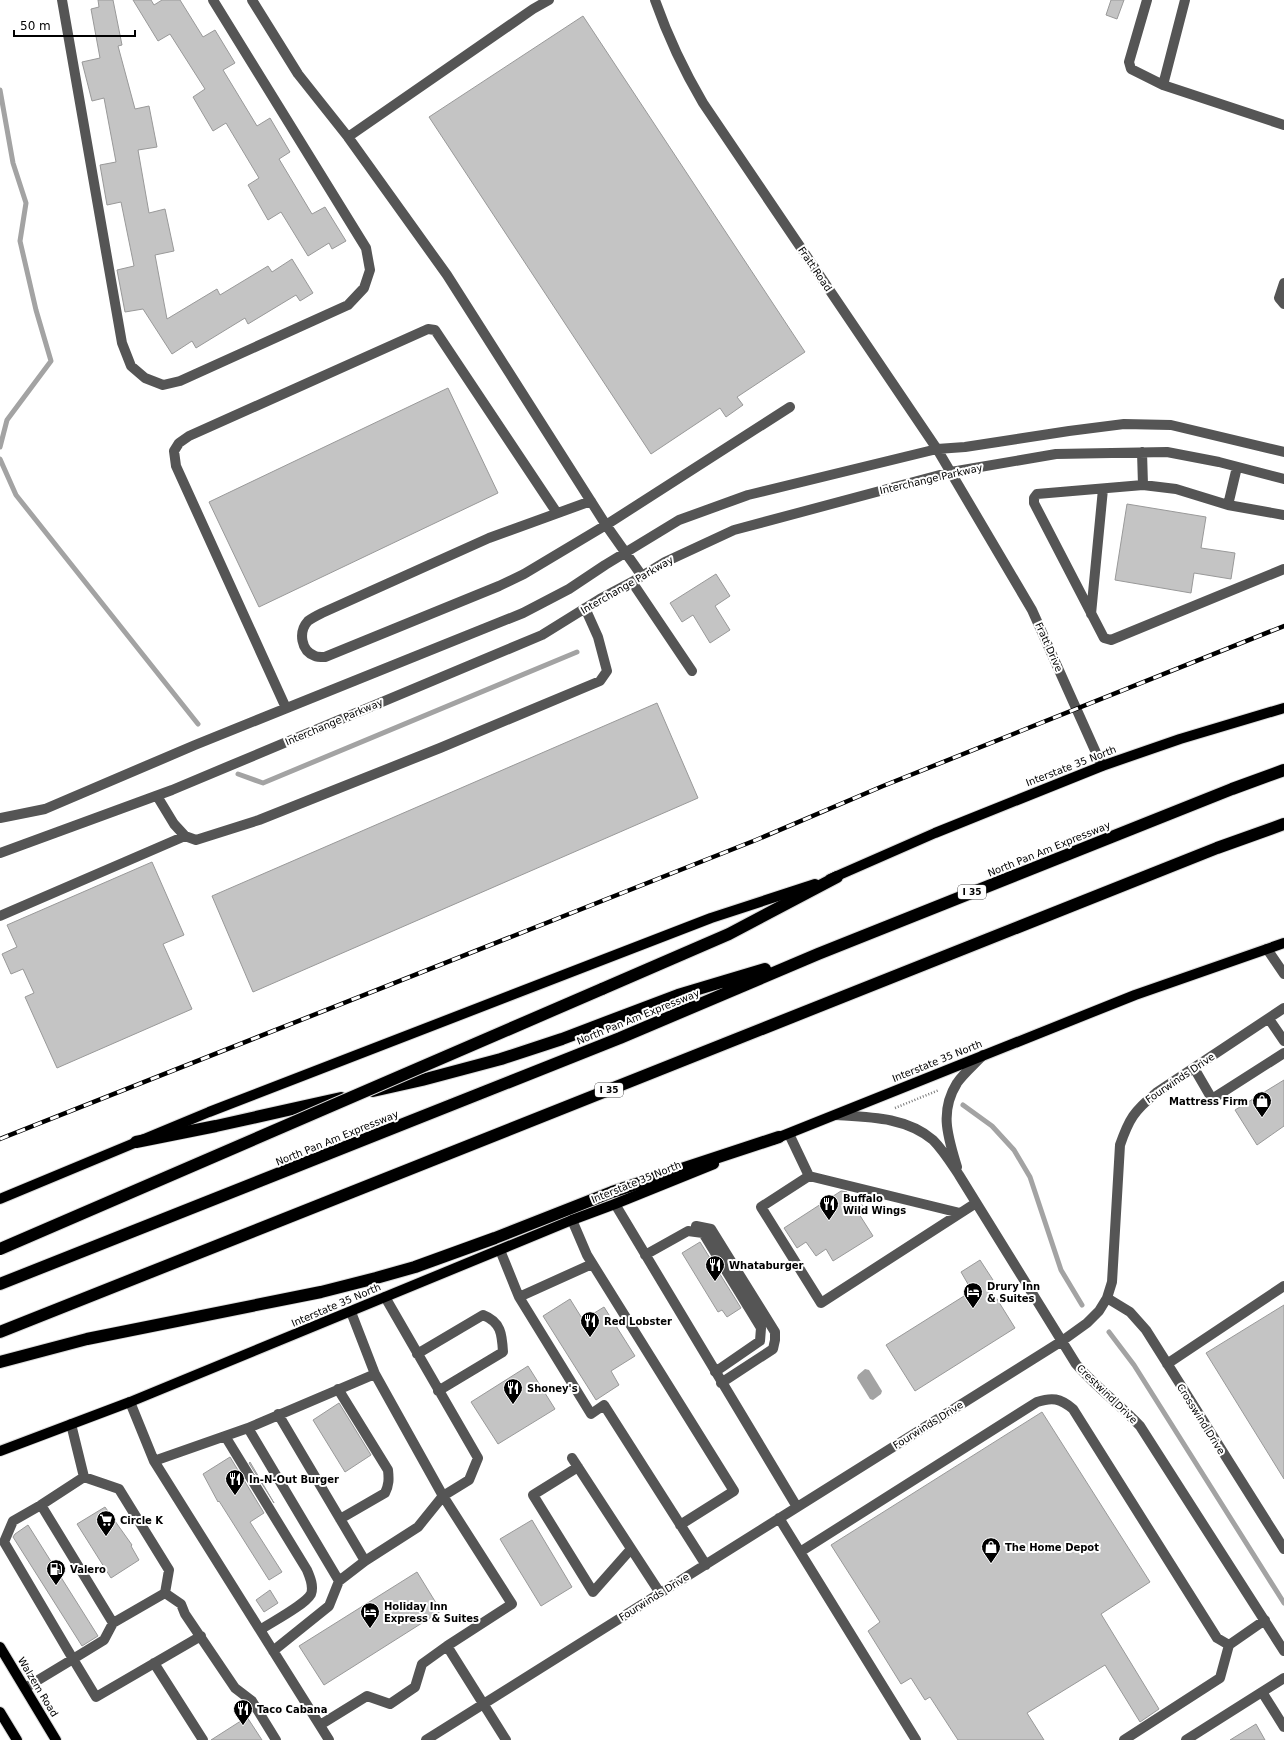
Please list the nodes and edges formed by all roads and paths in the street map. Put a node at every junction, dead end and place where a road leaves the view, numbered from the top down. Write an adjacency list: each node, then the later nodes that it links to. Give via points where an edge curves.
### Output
1 (62, 0): 2 (street, via 122,343 131,366 146,378 163,385 180,381 348,305 364,288 370,270 366,248)
2 (213, 0)
3 (252, 0): 10 (street, via 298,74)
4 (549, 0): 10 (street)
5 (655, 0): 14 (street, Fratt Road, via 682,68 703,103)
6 (1148, 0): 8 (street, via 1129,62 1131,69)
7 (1185, 0): 8 (street)
8 (1163, 85): 9 (street)
9 (1284, 125)
10 (348, 137): 22 (street, via 447,275)
11 (1284, 282): 12 (street, via 1279,298)
12 (1284, 304)
13 (790, 407): 26 (street)
14 (937, 449): 16 (street, via 1124,424 1171,425); 18 (street, Fratt Road); 28 (street, via 748,495 679,520)
15 (1142, 452): 17 (street, Interchange Parkway, via 1167,452); 18 (street, Interchange Parkway, via 1056,454); 20 (street)
16 (1284, 452)
17 (1236, 467): 19 (street, Interchange Parkway); 23 (street)
18 (951, 472): 27 (street, Fratt Road); 30 (street, Interchange Parkway, via 734,530 665,562)
19 (1284, 479)
20 (1143, 485): 21 (street); 23 (street, via 1176,489)
21 (1103, 489): 33 (street); 33 (street, via 1037,494 1034,498 1034,503)
22 (591, 501): 24 (street); 26 (street)
23 (1228, 505): 25 (street)
24 (557, 513): 26 (street, via 489,538 322,613 308,622 301,640 306,649 315,656 324,657 499,586); 35 (street, via 435,330 428,329 189,436 179,443 174,451 176,466)
25 (1284, 515)
26 (606, 525): 28 (street)
27 (986, 532): 37 (street, Fratt Drive, via 1032,610)
28 (626, 552): 30 (street); 35 (street, via 569,590 523,613)
29 (1284, 569): 33 (street, via 1111,640 1104,638)
30 (642, 576): 31 (street, Interchange Parkway)
31 (632, 582): 32 (street, Interchange Parkway); 34 (street)
32 (585, 608): 39 (street, Interchange Parkway, via 542,635); 42 (street, via 598,637 607,671 600,681 259,820 196,840)
33 (1091, 614)
34 (692, 671)
35 (286, 708): 40 (street, via 45,809)
36 (1284, 708): 37 (main road, Interstate 35 North, via 1180,739)
37 (1102, 766): 44 (main road, Interstate 35 North, via 935,833)
38 (1284, 770): 48 (highway, North Pan Am Expressway / I 35)
39 (157, 796): 42 (street); 43 (street, Interchange Parkway)
40 (0, 818)
41 (1284, 824): 79 (highway, I 35, via 1195,857)
42 (185, 836): 45 (street)
43 (0, 853)
44 (837, 877): 60 (main road, Interstate 35 North, via 711,918); 69 (highway, bridge, via 729,934)
45 (0, 916)
46 (1284, 943): 47 (main road, Interstate 35 North)
47 (1267, 949): 49 (street); 54 (main road, Interstate 35 North, via 1135,995)
48 (818, 954): 60 (highway, via 678,995 562,1040 501,1059 422,1080); 73 (highway, North Pan Am Expressway / I 35, via 657,1023)
49 (1284, 974)
50 (1284, 1008): 51 (street, Fourwinds Drive)
51 (1269, 1019): 52 (street); 55 (street, Fourwinds Drive)
52 (1284, 1042)
53 (1284, 1054): 55 (street, via 1212,1099)
54 (983, 1055): 58 (main road, Interstate 35 North); 61 (street, Crestwind Drive, via 958,1083 946,1111 946,1125)
55 (1194, 1068): 77 (street, Fourwinds Drive, via 1139,1107 1126,1126 1120,1146 1114,1264)
56 (945, 1088): 57 (path)
57 (891, 1110)
58 (836, 1114): 59 (main road, Interstate 35 North); 61 (street, Crestwind Drive, via 875,1117 900,1122 919,1130 942,1151)
59 (784, 1136): 62 (street); 65 (main road, Interstate 35 North); 82 (highway, via 612,1192 495,1238 402,1270 321,1292 87,1339)
60 (136, 1142): 63 (main road, Interstate 35 North)
61 (959, 1175): 64 (street, Crestwind Drive)
62 (809, 1176): 66 (street); 66 (street, via 762,1207 821,1303)
63 (0, 1200)
64 (976, 1203): 66 (street); 80 (street, Crestwind Drive)
65 (615, 1204): 67 (main road, Interstate 35 North); 71 (street)
66 (960, 1213)
67 (572, 1220): 70 (main road, Interstate 35 North); 72 (street)
68 (688, 1231): 71 (street); 84 (street, via 703,1233 761,1328 760,1341); 86 (street, via 695,1226 711,1229 775,1332 773,1349)
69 (0, 1248)
70 (500, 1250): 75 (main road, Interstate 35 North); 76 (street)
71 (645, 1255): 84 (street)
72 (592, 1264): 76 (street); 104 (street, via 734,1492)
73 (0, 1284)
74 (1284, 1286): 83 (street)
75 (385, 1297): 78 (main road, Interstate 35 North); 81 (street)
76 (519, 1297): 104 (street, via 591,1414 604,1405)
77 (1108, 1298): 80 (street, Fourwinds Drive, via 1087,1323); 83 (street, Crosswind Drive, via 1130,1312 1146,1330)
78 (351, 1312): 85 (street); 89 (main road, Interstate 35 North)
79 (0, 1332)
80 (1062, 1341): 101 (street, Fourwinds Drive); 113 (street, Crestwind Drive, via 1089,1379 1124,1408 1140,1426)
81 (417, 1354): 88 (street); 88 (street, via 482,1315 492,1318 502,1333 503,1352)
82 (0, 1362)
83 (1166, 1364): 105 (street, Crosswind Drive)
84 (715, 1372): 86 (street)
85 (375, 1374): 87 (street); 99 (street)
86 (721, 1383): 101 (street)
87 (338, 1390): 90 (street); 103 (street, via 388,1470 389,1479 385,1493)
88 (438, 1391): 99 (street, via 478,1458 469,1480)
89 (130, 1402): 91 (main road, Interstate 35 North); 96 (street)
90 (278, 1414): 92 (street); 103 (street)
91 (71, 1424): 94 (main road, Interstate 35 North); 98 (street)
92 (248, 1428): 93 (street); 110 (street)
93 (225, 1436): 96 (street); 115 (street, via 307,1570 312,1583 311,1594 304,1602)
94 (1, 1451)
95 (572, 1458): 97 (street)
96 (154, 1461): 115 (street)
97 (578, 1467): 106 (street); 106 (street, via 533,1495 593,1592)
98 (84, 1477): 100 (street); 111 (street, via 119,1489 169,1570)
99 (444, 1496): 108 (street, via 418,1527); 119 (street, via 512,1604)
100 (41, 1505): 114 (street); 122 (street, via 13,1521 4,1542)
101 (797, 1507): 102 (street, Fourwinds Drive)
102 (779, 1518): 107 (street); 109 (street, Fourwinds Drive)
103 (340, 1519): 108 (street)
104 (680, 1525): 109 (street)
105 (1284, 1548)
106 (631, 1549): 112 (street)
107 (800, 1552): 117 (street, via 1037,1402 1058,1399 1073,1409 1217,1638); 139 (street)
108 (366, 1561): 110 (street)
109 (706, 1564): 112 (street, Fourwinds Drive)
110 (339, 1581): 120 (street, via 329,1606)
111 (166, 1593): 114 (street); 116 (street, via 181,1604)
112 (660, 1593): 127 (street, Fourwinds Drive)
113 (1265, 1620): 117 (street); 121 (street, Crestwind Drive)
114 (113, 1623): 122 (street, via 104,1640)
115 (260, 1630): 120 (street)
116 (201, 1636): 123 (street); 135 (street, via 235,1688 252,1701)
117 (1229, 1645): 140 (street, via 1220,1678)
118 (0, 1646): 125 (main road, Walzem Road)
119 (447, 1646): 127 (street); 129 (street, via 422,1664 415,1688 390,1704 367,1696)
120 (273, 1651): 129 (street)
121 (1284, 1651)
122 (73, 1659): 123 (street, via 96,1697); 125 (street)
123 (154, 1663): 134 (street)
124 (1284, 1678): 126 (street)
125 (25, 1688): 133 (main road, Walzem Road)
126 (1262, 1692): 130 (street); 131 (street)
127 (484, 1704): 137 (street, Fourwinds Drive); 138 (street)
128 (0, 1712): 132 (main road)
129 (320, 1725): 136 (street)
130 (1284, 1727)
131 (1189, 1739)
132 (18, 1740)
133 (56, 1740)
134 (203, 1740)
135 (276, 1740)
136 (329, 1740)
137 (426, 1740)
138 (506, 1740)
139 (916, 1740)
140 (1124, 1740)

